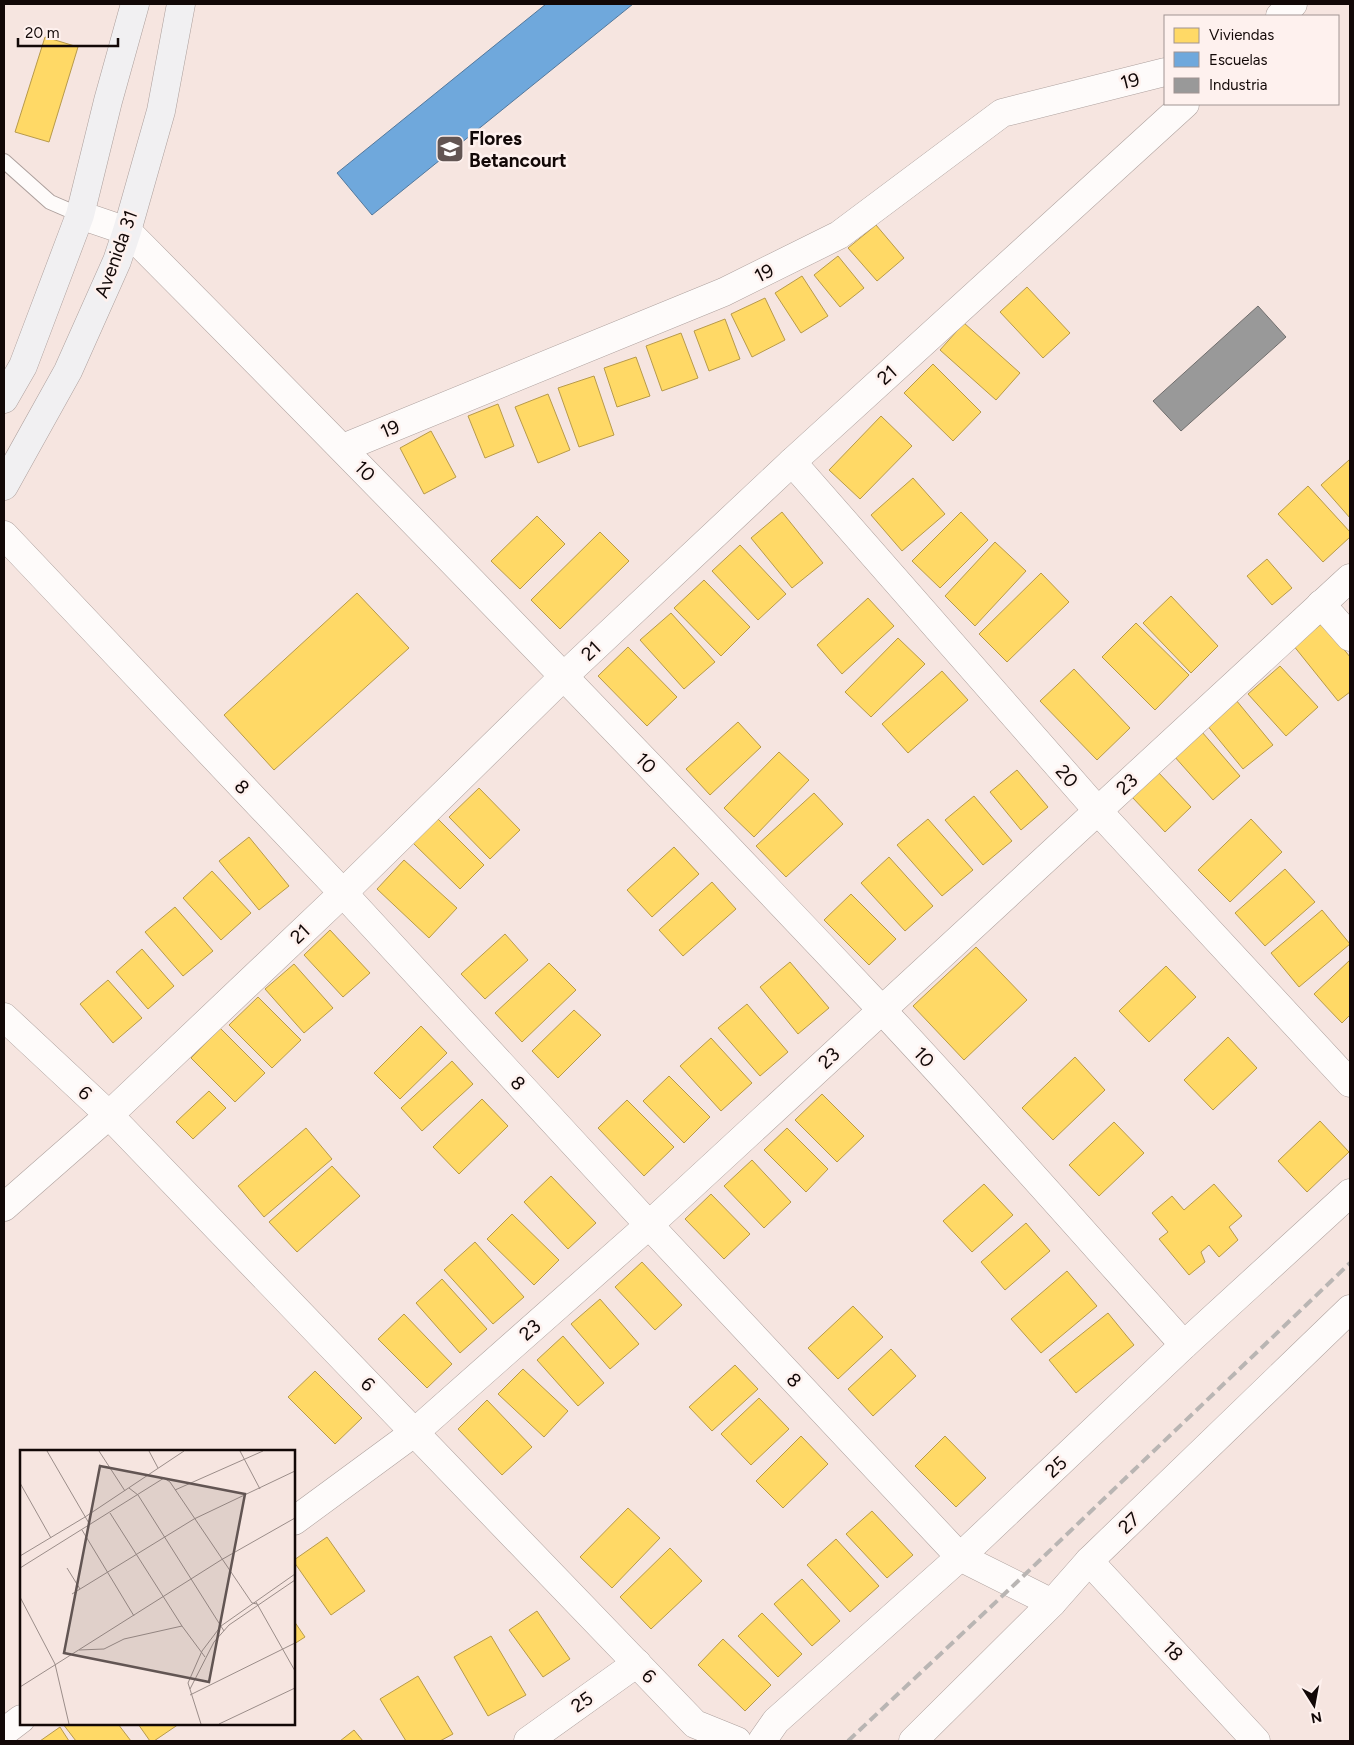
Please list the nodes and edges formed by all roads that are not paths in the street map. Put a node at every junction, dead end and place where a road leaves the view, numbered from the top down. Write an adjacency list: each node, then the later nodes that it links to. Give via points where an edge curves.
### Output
1 (135, 4): 8 (street)
2 (181, 4): 9 (street, Avenida 31, via 160,111)
3 (1293, 4): 4 (street)
4 (1281, 15)
5 (1164, 72): 11 (street, 19, via 1002,113 839,235 724,292)
6 (1184, 105): 12 (street, 21)
7 (4, 161): 8 (lane, via 50,202)
8 (80, 216): 9 (street, 10); 10 (street, via 23,366)
9 (127, 231): 11 (street, 10); 13 (street, Avenida 31, via 68,371)
10 (4, 399)
11 (343, 448): 18 (street, 10)
12 (792, 462): 18 (street, 21); 19 (street, 20)
13 (4, 486)
14 (4, 536): 20 (street, 8)
15 (1350, 578): 16 (street, 23)
16 (1321, 604): 17 (street); 19 (street, 23)
17 (1350, 637)
18 (564, 676): 20 (street, 21); 21 (street, 10)
19 (1098, 811): 21 (street, 23); 23 (street, 20)
20 (343, 893): 24 (street, 21); 27 (street, 8)
21 (881, 1010): 27 (street, 23); 29 (street, 10)
22 (4, 1017): 24 (street, 6)
23 (1350, 1083)
24 (108, 1115): 26 (street, 21); 30 (street, 6)
25 (1347, 1203): 29 (street, 25)
26 (4, 1207)
27 (649, 1225): 30 (street, 23); 32 (street, 8)
28 (1350, 1308): 33 (street, 27)
29 (1184, 1345): 32 (street, 25)
30 (415, 1432): 31 (street, 23); 35 (street, 6)
31 (295, 1519)
32 (960, 1557): 34 (street, 8); 40 (street, 25, via 776,1721)
33 (1090, 1561): 34 (street, 27); 42 (street, 18)
34 (1052, 1603): 41 (street, 27)
35 (637, 1664): 38 (street, 25); 39 (street, 6, via 695,1724)
36 (20, 1720): 37 (street)
37 (4, 1732)
38 (528, 1741)
39 (737, 1741)
40 (762, 1741)
41 (913, 1741)
42 (1256, 1741)

